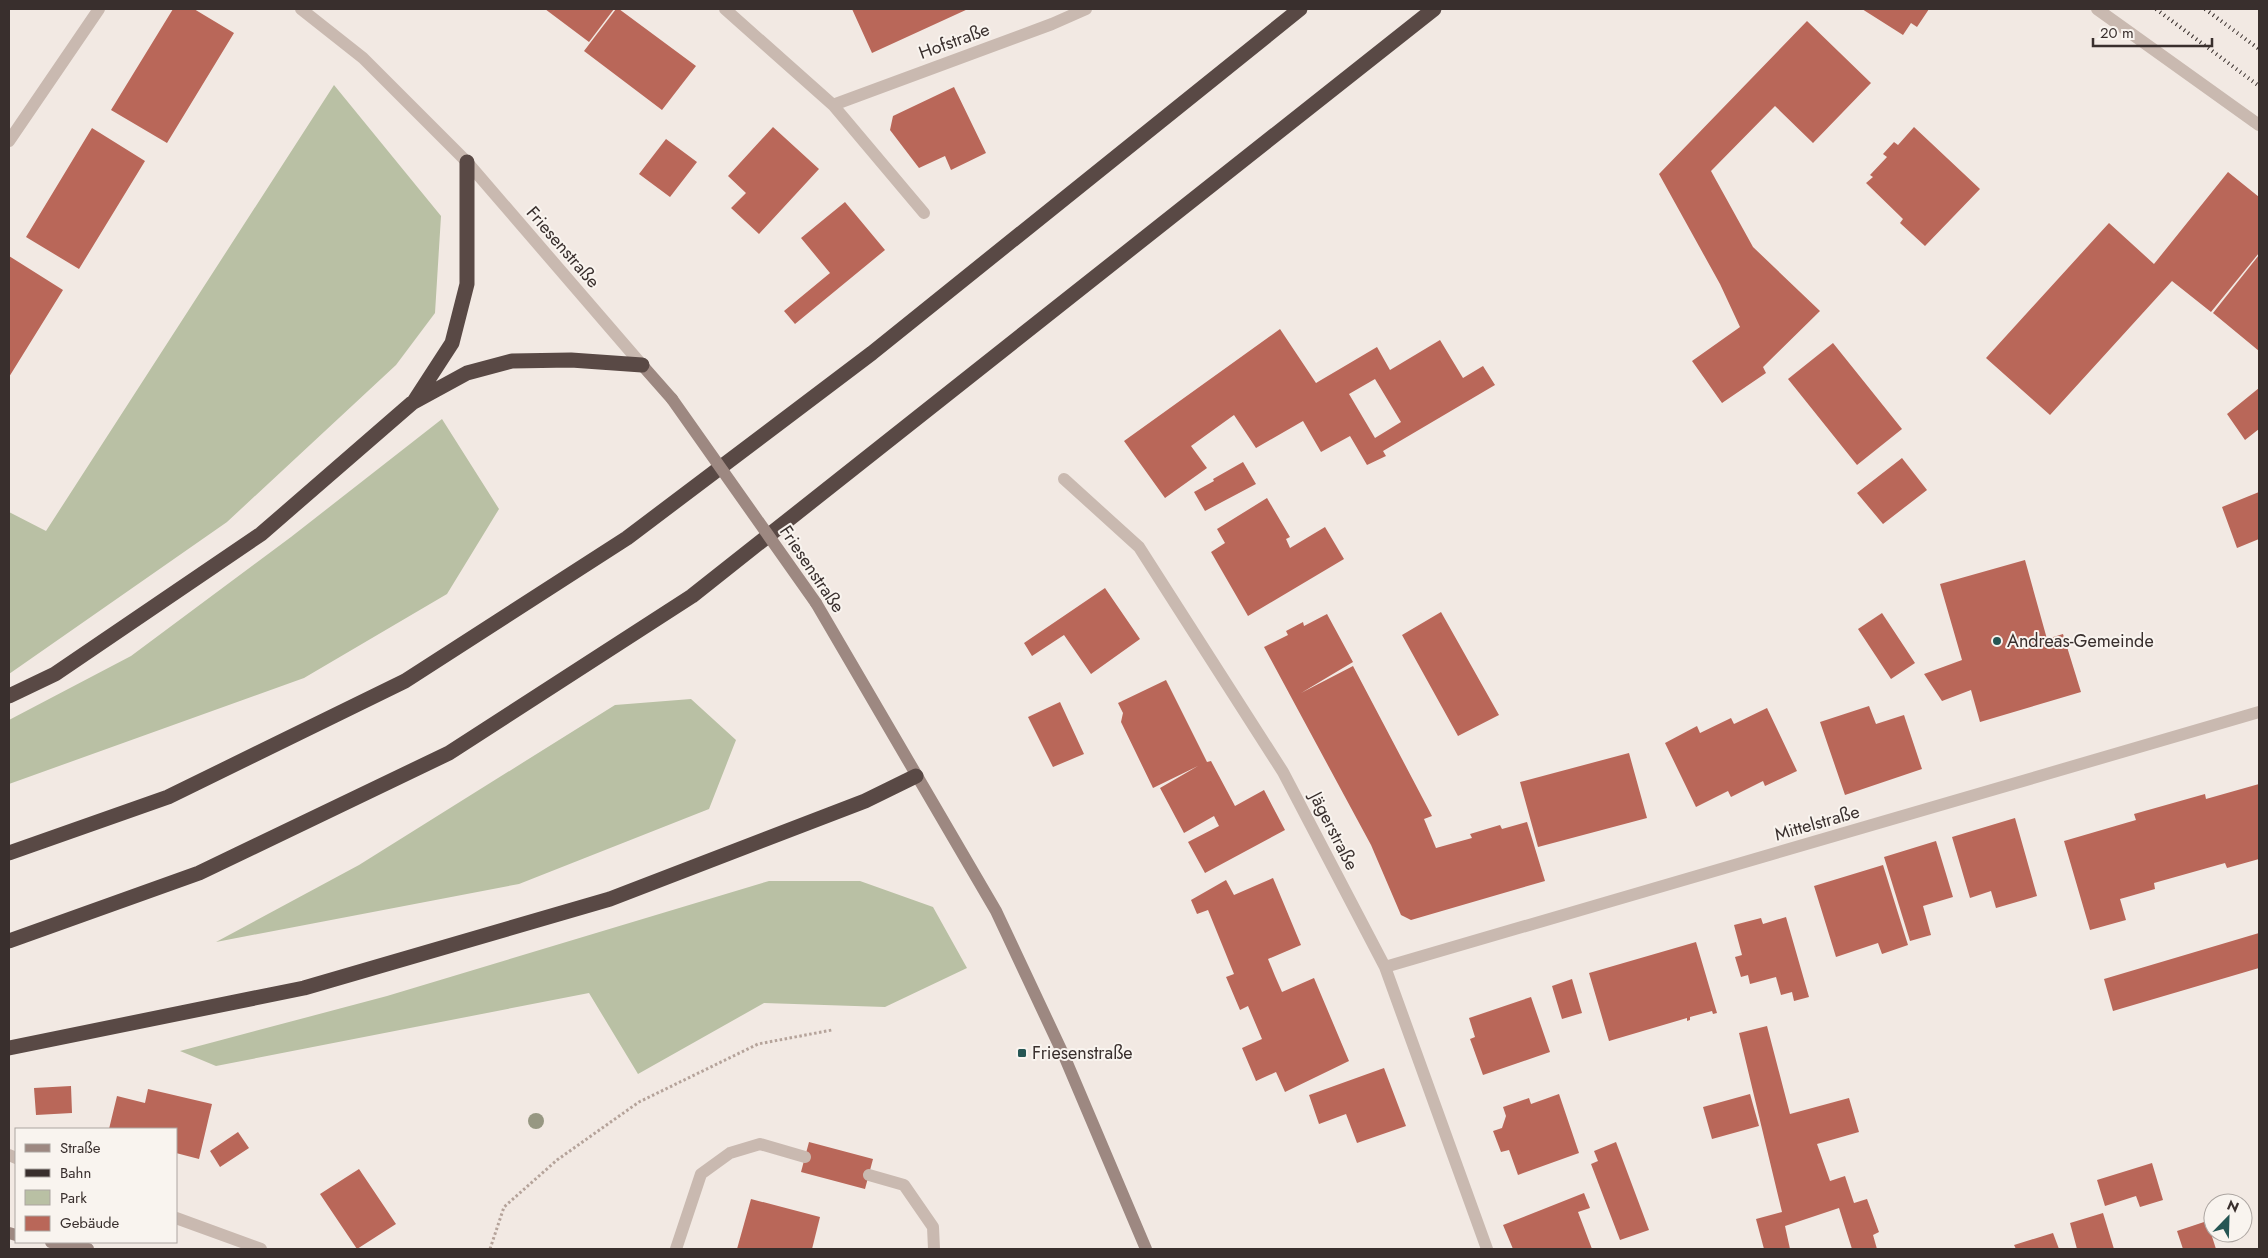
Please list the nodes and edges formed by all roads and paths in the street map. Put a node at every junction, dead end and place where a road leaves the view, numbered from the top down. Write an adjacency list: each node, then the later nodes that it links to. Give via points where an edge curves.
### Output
1 (99, 9): 10 (street)
2 (302, 9): 11 (street, Friesenstraße, via 363,58)
3 (725, 9): 8 (street)
4 (1086, 9): 8 (street, Hofstraße)
5 (1300, 9): 19 (highway, via 872,353 628,538 405,681 168,797)
6 (1434, 9): 20 (highway, via 692,596 449,753 198,873)
7 (2097, 9): 9 (street)
8 (833, 105): 12 (street)
9 (2259, 125)
10 (9, 141)
11 (467, 162): 13 (street, Friesenstraße); 14 (highway, via 467,284 452,343)
12 (924, 213)
13 (642, 365): 14 (highway, via 512,360 467,373); 18 (main road, Friesenstraße, bridge, via 672,399 816,602)
14 (412, 403): 16 (highway, via 261,534 55,674)
15 (1064, 479): 21 (street, Jägerstraße, via 1139,547 1283,772)
16 (9, 696)
17 (2259, 712): 21 (street, Mittelstraße)
18 (916, 776): 23 (highway, via 865,801 610,900 304,988); 33 (main road, Friesenstraße, via 996,911 1019,958)
19 (9, 853)
20 (9, 941)
21 (1385, 967): 34 (street, Jägerstraße)
22 (832, 1030): 30 (path, via 758,1044 639,1102 556,1160 504,1207)
23 (9, 1048)
24 (805, 1157): 31 (street, via 760,1144 730,1154 701,1174)
25 (869, 1175): 32 (street, via 904,1185 933,1227)
26 (178, 1219): 29 (street)
27 (56, 1243): 28 (main road)
28 (88, 1249)
29 (261, 1249)
30 (490, 1249)
31 (676, 1249)
32 (934, 1249)
33 (1146, 1249)
34 (1487, 1249)

